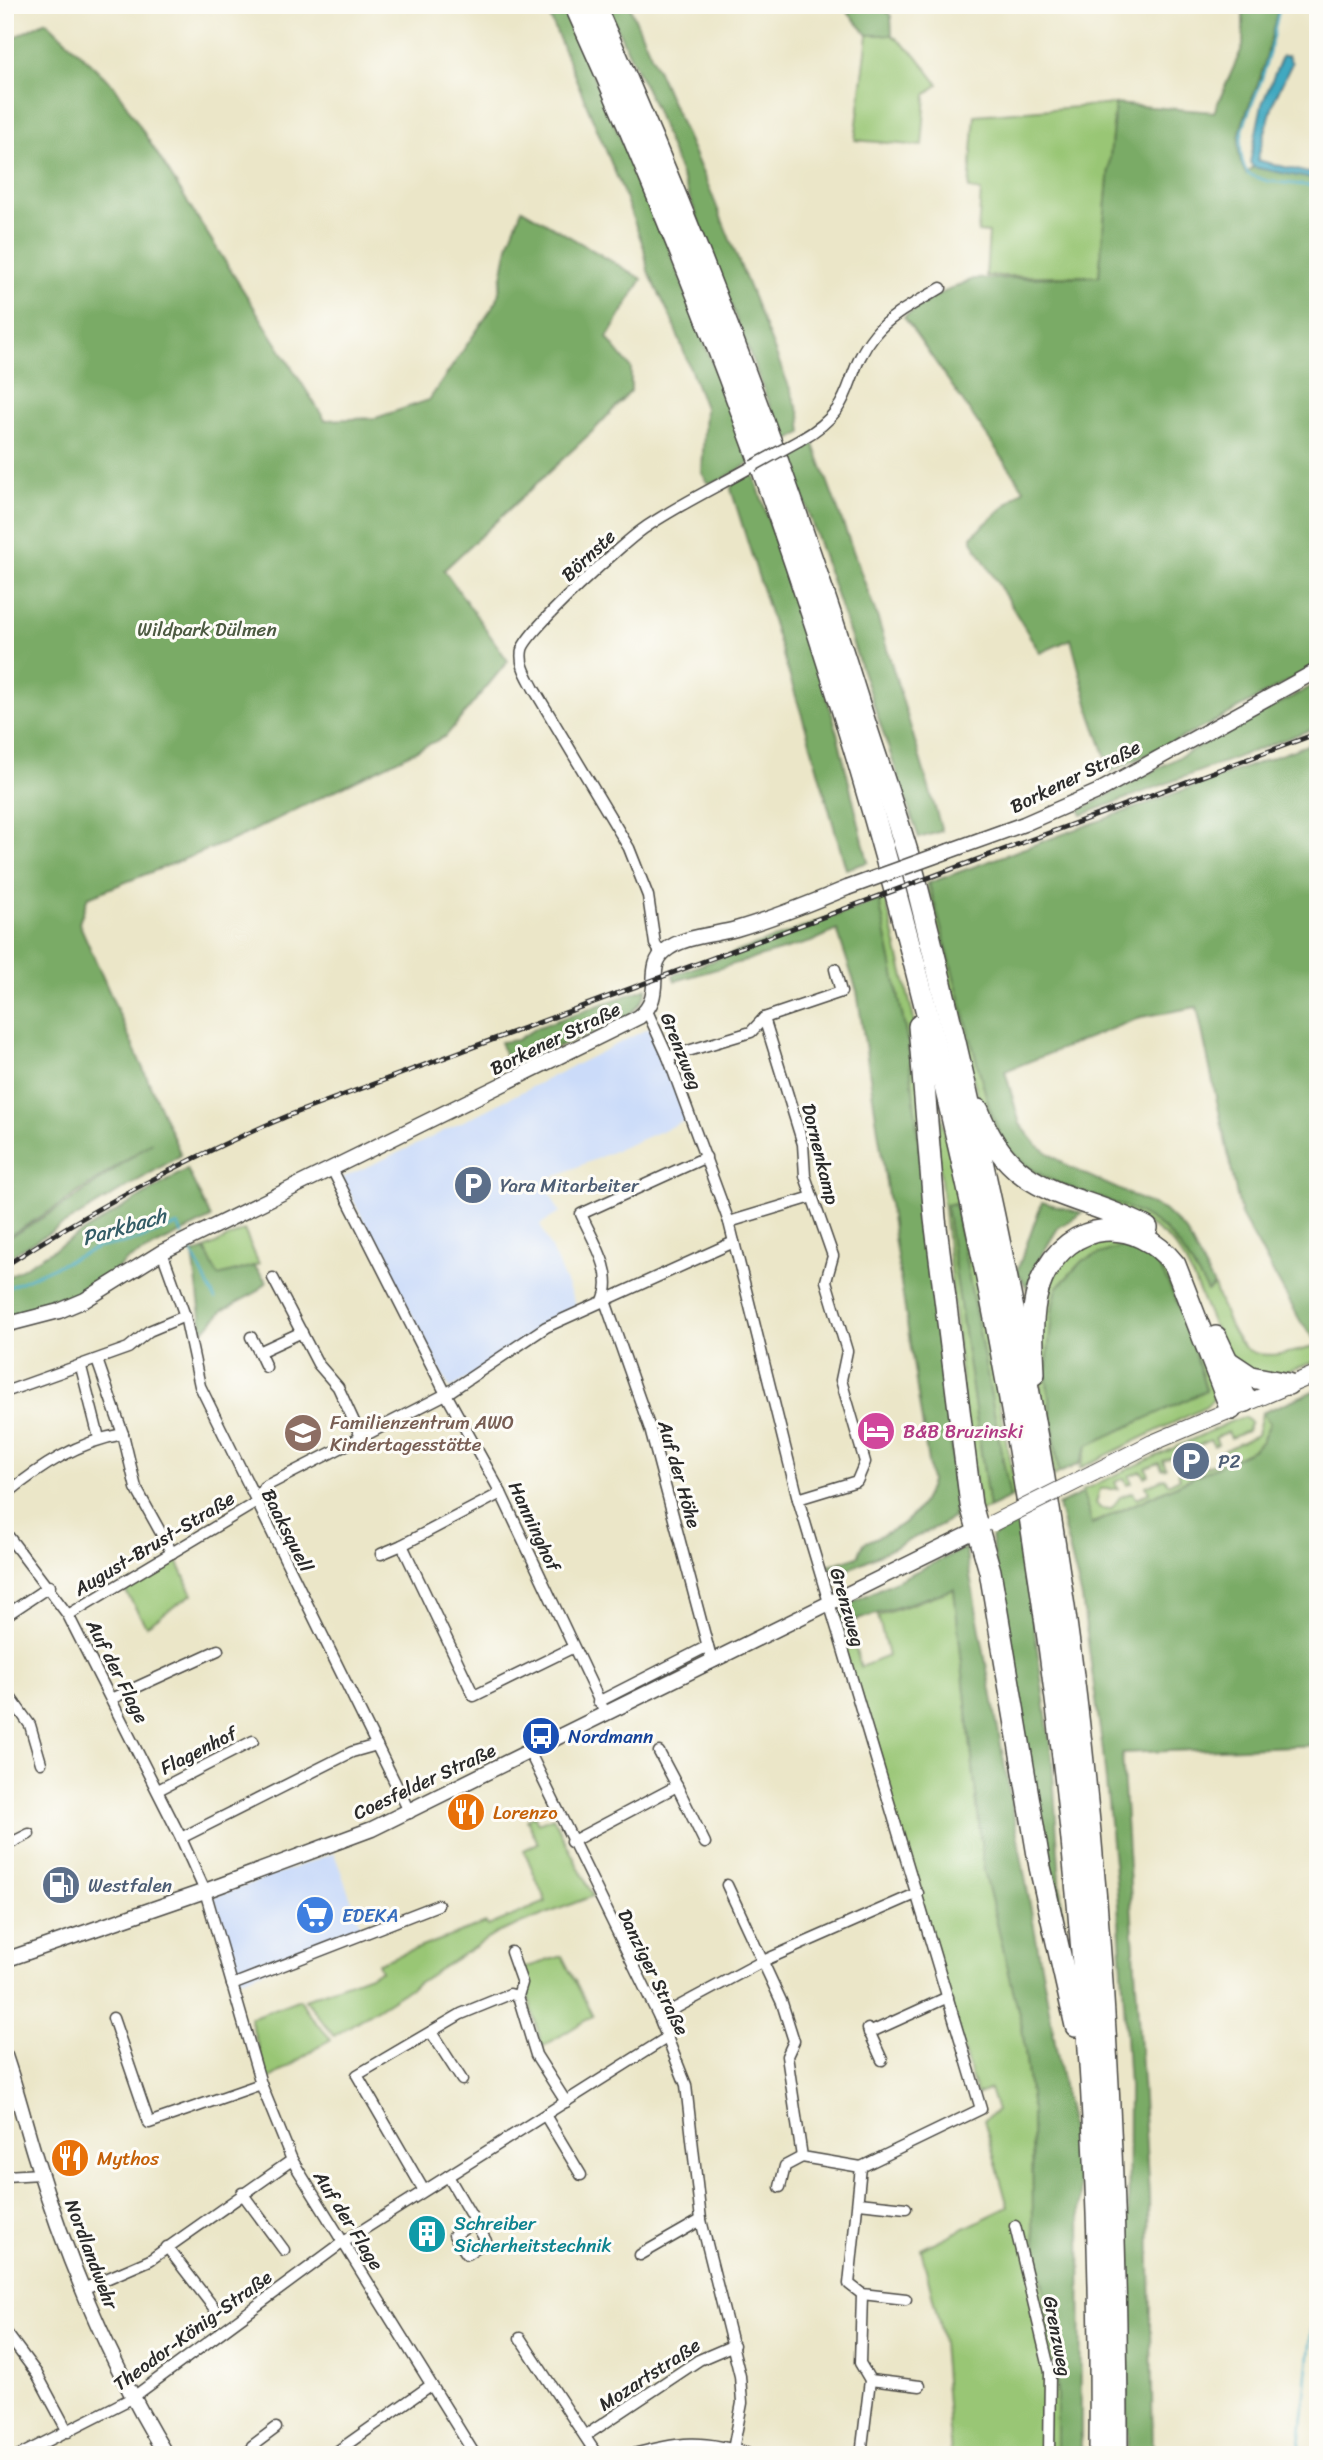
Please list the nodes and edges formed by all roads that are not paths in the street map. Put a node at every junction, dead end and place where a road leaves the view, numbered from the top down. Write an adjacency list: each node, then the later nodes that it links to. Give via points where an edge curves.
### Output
1 (575, 5): 5 (highway, via 679,247 751,435 816,622)
2 (594, 5): 10 (highway, via 696,242 798,512 919,893)
3 (941, 288): 6 (street, Börnste, bridge, via 876,332 859,359 841,408 822,428 645,527 552,612 522,648 523,667 534,689 629,848 648,896 655,944)
4 (1318, 670): 6 (street, Borkener Straße, bridge, via 1097,792 1024,824 764,920 675,944)
5 (909, 937): 42 (highway, via 935,1219 971,1505); 92 (highway, via 993,1307 1040,1582 1077,1890)
6 (661, 954): 8 (street, Borkener Straße, via 656,990)
7 (835, 969): 9 (street, via 841,992)
8 (647, 1011): 11 (street, Grenzweg); 13 (street, Borkener Straße)
9 (764, 1018): 11 (street, via 751,1032); 14 (street, Dornenkamp, via 803,1144)
10 (953, 1044): 26 (highway, via 997,1151 1023,1177 1055,1194 1122,1216 1167,1244); 37 (highway)
11 (668, 1057): 12 (street, Grenzweg)
12 (706, 1157): 15 (street, Grenzweg); 19 (street, via 581,1214 607,1274 610,1286)
13 (332, 1169): 17 (street, Borkener Straße); 32 (street, Hanninghof)
14 (812, 1197): 15 (street); 40 (street, Dornenkamp, via 833,1256 826,1281 847,1351 841,1380 865,1462 857,1481)
15 (729, 1222): 16 (street, Grenzweg)
16 (734, 1242): 19 (street, August-Brust-Straße); 40 (street, Grenzweg)
17 (162, 1252): 20 (street, Baaksquell); 21 (street, Borkener Straße, via 85,1300)
18 (273, 1278): 22 (street)
19 (604, 1298): 32 (street, August-Brust-Straße, via 546,1327); 51 (street, Auf der Höhe, via 650,1429)
20 (184, 1316): 25 (street); 41 (street, Baaksquell, via 200,1386)
21 (5, 1325)
22 (302, 1332): 24 (street); 36 (street, via 318,1364 338,1387)
23 (251, 1337): 24 (street)
24 (259, 1353): 28 (street)
25 (97, 1360): 27 (street); 34 (street)
26 (1230, 1363): 30 (highway, via 1251,1377); 33 (highway)
27 (81, 1367): 31 (street); 35 (street)
28 (266, 1367)
29 (1318, 1373): 30 (main road)
30 (1288, 1384): 33 (main road)
31 (5, 1392)
32 (446, 1394): 36 (street, August-Brust-Straße); 38 (street, Hanninghof)
33 (1238, 1405): 37 (highway, via 1175,1265 1162,1249 1132,1233 1109,1230 1088,1234 1059,1252 1036,1299 1034,1373); 42 (main road, bridge)
34 (123, 1434): 35 (street); 45 (street, via 136,1488)
35 (99, 1438): 39 (street, via 43,1464)
36 (362, 1439): 41 (street, August-Brust-Straße, via 264,1486)
37 (1042, 1467): 138 (highway, via 1076,1701 1093,1882 1112,2169)
38 (501, 1493): 44 (street); 52 (street, Hanninghof)
39 (5, 1495)
40 (798, 1499): 48 (street, Grenzweg)
41 (255, 1503): 45 (street, August-Brust-Straße); 60 (street, Baaksquell)
42 (985, 1527): 48 (street, Coesfelder Straße); 92 (highway, via 1040,1867 1076,2028)
43 (5, 1532): 47 (street, Auf der Flage)
44 (402, 1545): 46 (street); 52 (street, via 474,1696)
45 (172, 1553): 49 (street, August-Brust-Straße)
46 (381, 1554)
47 (50, 1586): 49 (street, Auf der Flage); 50 (street)
48 (828, 1603): 54 (street, Coesfelder Straße); 74 (street, Grenzweg)
49 (68, 1615): 56 (street, Auf der Flage)
50 (5, 1616)
51 (708, 1646): 54 (street, Auf der Höhe); 57 (street)
52 (572, 1648): 57 (street, Hanninghof)
53 (218, 1650): 56 (street)
54 (712, 1662): 58 (street, Coesfelder Straße)
55 (5, 1690): 63 (street, via 30,1725)
56 (113, 1698): 65 (street, Auf der Flage)
57 (598, 1702): 58 (street, Hanninghof)
58 (606, 1715): 62 (street, Coesfelder Straße)
59 (253, 1741): 65 (street, Flagenhof)
60 (377, 1745): 66 (street, Baaksquell); 68 (street, via 352,1752)
61 (659, 1752): 64 (street)
62 (530, 1753): 66 (street, Coesfelder Straße); 69 (street, Danziger Straße)
63 (41, 1763)
64 (677, 1786): 69 (street); 70 (street)
65 (158, 1790): 68 (street, Auf der Flage)
66 (410, 1813): 73 (street, Coesfelder Straße)
67 (29, 1834): 71 (street)
68 (181, 1838): 73 (street, Auf der Flage)
69 (571, 1842): 82 (street, Danziger Straße)
70 (705, 1843)
71 (5, 1846)
72 (727, 1885): 78 (street)
73 (205, 1891): 77 (street, Coesfelder Straße); 79 (street, Auf der Flage)
74 (918, 1894): 78 (street); 81 (street, Grenzweg)
75 (438, 1905): 79 (street)
76 (511, 1952): 80 (street, via 522,1983)
77 (5, 1960)
78 (763, 1961): 82 (street); 93 (street, via 794,2041 787,2056)
79 (232, 1984): 89 (street, Auf der Flage)
80 (518, 1996): 84 (street, via 499,1997); 90 (street, via 536,2055)
81 (948, 1997): 87 (street, via 869,2031); 95 (street, Grenzweg, via 981,2109)
82 (659, 2017): 85 (street, Danziger Straße)
83 (113, 2018): 89 (street, via 149,2123)
84 (431, 2032): 88 (street); 101 (street, via 357,2075)
85 (667, 2037): 90 (street, Theodor-König-Straße); 105 (street, Danziger Straße, via 686,2085)
86 (5, 2056): 96 (street, Nordlandwehr)
87 (882, 2060)
88 (462, 2080)
89 (261, 2084): 94 (street, Auf der Flage)
90 (566, 2102): 91 (street, Theodor-König-Straße)
91 (545, 2115): 97 (street); 99 (street, Theodor-König-Straße)
92 (1092, 2136): 137 (highway)
93 (802, 2157): 95 (street); 100 (street, via 785,2166)
94 (292, 2160): 102 (street); 108 (street, Auf der Flage)
95 (861, 2167): 103 (street)
96 (41, 2174): 98 (street); 112 (street, Nordlandwehr)
97 (581, 2175)
98 (5, 2176)
99 (448, 2176): 101 (street, Theodor-König-Straße); 106 (street)
100 (780, 2187)
101 (423, 2189): 108 (street, Theodor-König-Straße)
102 (242, 2193): 109 (street); 110 (street)
103 (859, 2203): 104 (street); 113 (street, via 849,2284)
104 (906, 2208)
105 (701, 2220): 111 (street); 118 (street, Danziger Straße)
106 (474, 2223)
107 (1015, 2226): 136 (street, Grenzweg, via 1050,2372)
108 (342, 2244): 120 (street, Auf der Flage); 122 (street, Theodor-König-Straße)
109 (167, 2247): 112 (street, via 150,2260); 115 (street)
110 (284, 2250)
111 (640, 2255)
112 (83, 2289): 122 (street, Nordlandwehr)
113 (862, 2294): 114 (street); 119 (street, via 860,2364)
114 (906, 2299)
115 (214, 2308)
116 (5, 2331): 124 (street, via 37,2374)
117 (520, 2338): 125 (street)
118 (734, 2345): 125 (street, Mozartstraße, via 699,2360); 126 (street, Danziger Straße, via 742,2403)
119 (870, 2380): 121 (street); 135 (street)
120 (431, 2385): 130 (street); 131 (street, Auf der Flage)
121 (920, 2386)
122 (132, 2398): 124 (street, Theodor-König-Straße); 128 (street, Nordlandwehr)
123 (276, 2428): 129 (street, via 252,2446)
124 (68, 2432): 127 (street, Theodor-König-Straße)
125 (585, 2436): 132 (street)
126 (733, 2452): 133 (street, via 714,2442 691,2441); 134 (street)
127 (20, 2455)
128 (166, 2455)
129 (259, 2455)
130 (332, 2455)
131 (475, 2455)
132 (597, 2455)
133 (629, 2455)
134 (753, 2455)
135 (861, 2455)
136 (1049, 2455)
137 (1100, 2455)
138 (1117, 2455)

